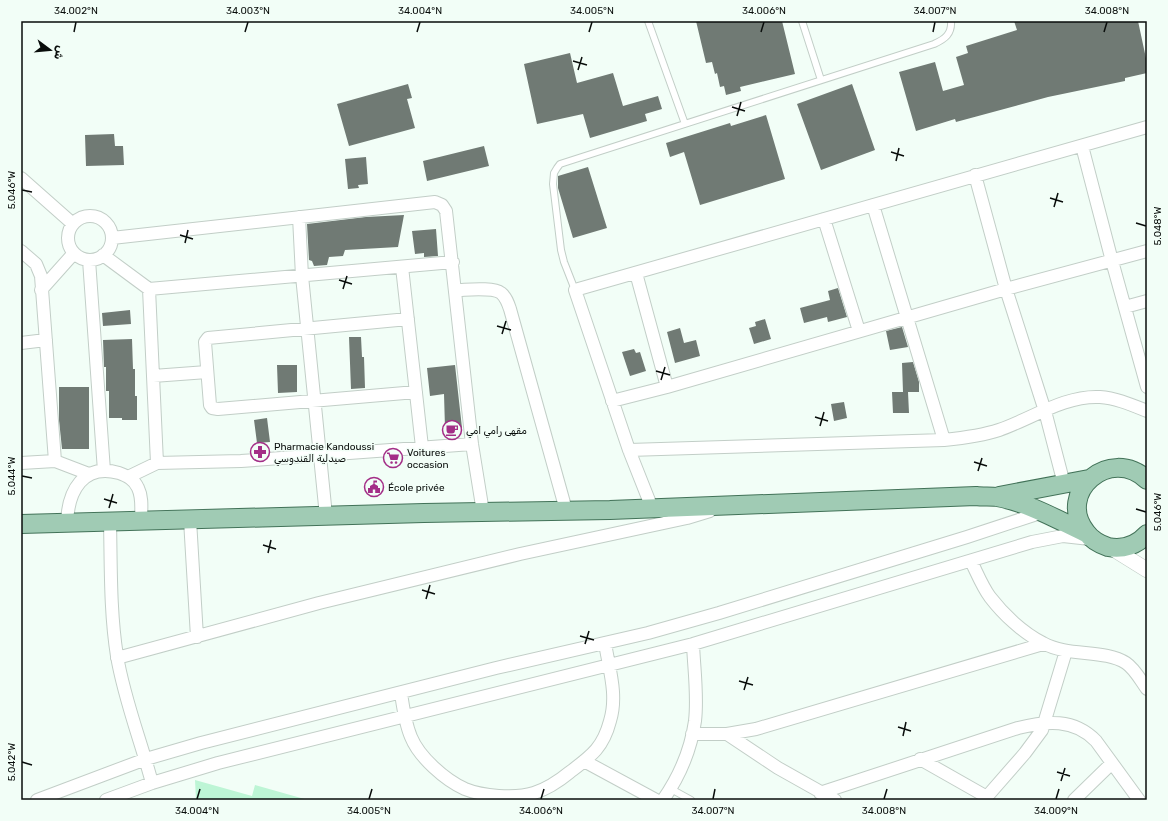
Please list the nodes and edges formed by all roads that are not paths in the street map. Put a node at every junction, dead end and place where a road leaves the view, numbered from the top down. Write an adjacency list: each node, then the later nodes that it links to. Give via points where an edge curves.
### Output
1 (648, 21): 5 (lane)
2 (802, 21): 4 (lane)
3 (951, 21): 4 (lane, via 948,36 934,44)
4 (821, 80): 5 (lane)
5 (685, 124): 29 (lane, via 560,164 556,168 553,184 562,250)
6 (1147, 127): 7 (street)
7 (1082, 146): 8 (street); 20 (street)
8 (975, 176): 10 (street); 26 (street)
9 (21, 178): 13 (street)
10 (873, 205): 12 (street); 32 (street)
11 (299, 217): 14 (street); 21 (street, via 439,203 446,211); 24 (street)
12 (824, 219): 23 (street); 35 (street)
13 (73, 224): 14 (street, via 84,216 98,217 108,225); 17 (street, via 68,237)
14 (112, 238): 18 (street)
15 (21, 251): 27 (street, via 37,266 41,276)
16 (1147, 251): 20 (street)
17 (74, 253): 19 (street); 27 (street)
18 (103, 255): 19 (street); 25 (street)
19 (89, 260): 55 (street)
20 (1112, 261): 26 (street); 31 (street)
21 (453, 262): 22 (street); 28 (street)
22 (402, 267): 24 (street); 33 (street)
23 (636, 273): 29 (street); 40 (street)
24 (302, 276): 25 (street); 34 (street)
25 (148, 289): 39 (street)
26 (1006, 289): 32 (street); 45 (street)
27 (41, 290): 36 (street)
28 (456, 290): 48 (street); 64 (street, via 494,290 506,298)
29 (575, 290): 44 (street)
30 (1147, 301): 31 (street)
31 (1125, 307): 41 (street)
32 (908, 317): 35 (street); 47 (street)
33 (408, 320): 34 (street); 42 (street)
34 (308, 330): 38 (street, via 208,338 205,342); 43 (street)
35 (859, 331): 40 (street)
36 (46, 340): 37 (street); 52 (street)
37 (21, 343)
38 (207, 372): 39 (street); 43 (street, via 210,405 214,408)
39 (153, 376): 54 (street)
40 (667, 387): 44 (street)
41 (1147, 387)
42 (416, 392): 43 (street); 49 (street)
43 (315, 400): 51 (street)
44 (612, 401): 50 (street)
45 (1045, 410): 46 (street, via 1088,397 1102,397); 47 (street, via 1000,430 979,436); 60 (street)
46 (1147, 411)
47 (944, 440): 50 (street)
48 (472, 444): 49 (street); 65 (street)
49 (422, 447): 51 (street)
50 (629, 450): 63 (street)
51 (319, 455): 54 (street, via 241,461); 67 (street)
52 (55, 462): 53 (street); 56 (street)
53 (21, 463)
54 (157, 463): 57 (street)
55 (104, 471): 56 (street); 57 (street)
56 (89, 474): 71 (street, via 73,495 68,507)
57 (128, 477): 69 (street, via 136,484 140,494)
58 (1146, 478): 59 (main road, via 1130,470 1116,468 1101,471)
59 (1089, 479): 60 (main road); 73 (main road, via 1081,491 1078,506 1079,520)
60 (1064, 484): 61 (main road)
61 (997, 497): 62 (main road); 66 (main road)
62 (731, 505): 63 (main road); 78 (street, via 687,518 520,554 312,605)
63 (652, 508): 64 (main road)
64 (566, 510): 65 (main road)
65 (483, 512): 67 (main road)
66 (1042, 512): 73 (main road); 79 (street, via 719,613)
67 (326, 516): 68 (main road)
68 (190, 520): 69 (main road); 78 (street)
69 (141, 521): 70 (main road)
70 (110, 522): 71 (main road); 83 (street, via 111,601)
71 (67, 523): 72 (main road)
72 (21, 524)
73 (1089, 536): 75 (main road); 76 (street, via 1063,536 1032,542)
74 (1147, 536): 75 (main road, via 1128,546)
75 (1110, 547): 77 (street)
76 (971, 562): 80 (street); 81 (street, via 990,597 1024,630)
77 (1147, 570)
78 (197, 637): 83 (street)
79 (604, 643): 84 (street); 86 (street)
80 (693, 644): 84 (street); 89 (street, via 696,702)
81 (1043, 644): 82 (street); 90 (street, via 756,730)
82 (1066, 651): 85 (street, via 1122,661 1132,668); 88 (street)
83 (117, 658): 91 (street)
84 (609, 666): 87 (street); 93 (street, via 614,696 611,720 602,743)
85 (1147, 690)
86 (400, 693): 87 (street); 91 (street)
87 (405, 716): 95 (street, via 233,759); 98 (street, via 411,738 429,762 452,782)
88 (1045, 723): 92 (street, via 1018,728); 94 (street, via 1068,725 1084,730 1096,741); 99 (street, via 1035,741)
89 (692, 734): 90 (street); 96 (street)
90 (727, 734): 97 (street, via 772,765)
91 (146, 759): 95 (street); 100 (street)
92 (920, 759): 97 (street); 99 (street)
93 (584, 762): 98 (street, via 558,782 534,793 524,796); 102 (street)
94 (1112, 763): 106 (street); 107 (street)
95 (152, 783): 101 (street)
96 (671, 789): 103 (street); 104 (lane)
97 (820, 792): 105 (street)
98 (478, 796)
99 (986, 798)
100 (37, 800)
101 (106, 800)
102 (656, 800)
103 (664, 800)
104 (691, 800)
105 (834, 800)
106 (1074, 800)
107 (1139, 800)

